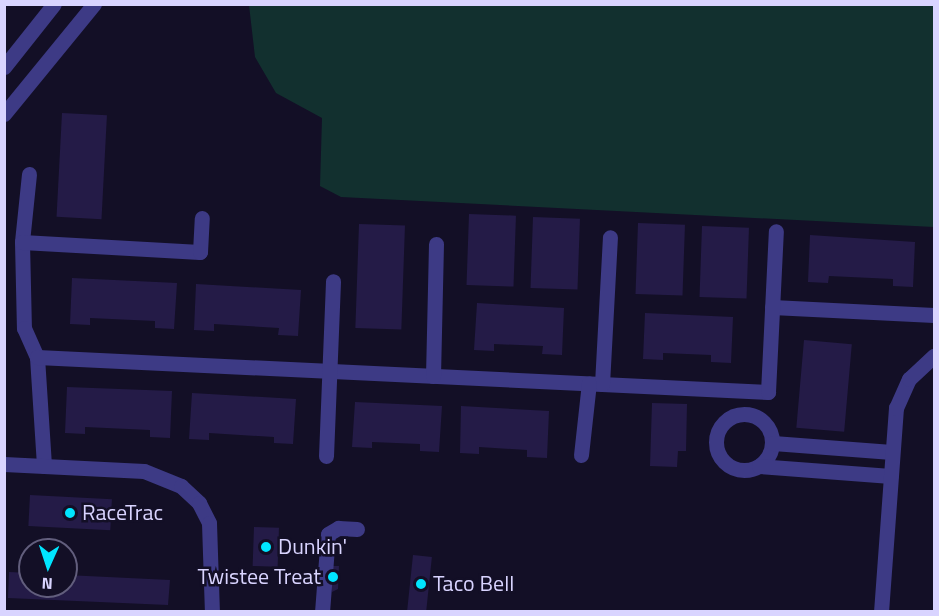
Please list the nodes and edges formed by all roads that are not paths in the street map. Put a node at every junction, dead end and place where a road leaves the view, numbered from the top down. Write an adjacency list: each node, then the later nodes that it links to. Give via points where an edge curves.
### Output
1 (54, 4): 3 (street)
2 (94, 4): 4 (street)
3 (4, 67)
4 (4, 114)
5 (29, 174): 9 (street)
6 (202, 218): 9 (street, via 200,252)
7 (776, 231): 12 (street)
8 (610, 237): 18 (street)
9 (22, 242): 15 (street, via 24,328)
10 (436, 244): 17 (street)
11 (333, 281): 16 (street)
12 (772, 307): 13 (street); 19 (street, via 768,392)
13 (934, 315)
14 (934, 356): 23 (street, via 919,367 901,393)
15 (37, 357): 16 (street); 27 (street)
16 (331, 371): 17 (street); 25 (street)
17 (433, 376): 18 (street)
18 (596, 384): 19 (street); 24 (street)
19 (746, 391): 20 (street)
20 (751, 414): 21 (street, via 767,425); 28 (street, via 742,413 724,421 716,447 732,468)
21 (773, 443): 22 (street); 28 (street)
22 (836, 448): 23 (street); 29 (street)
23 (892, 452): 30 (street)
24 (581, 455)
25 (326, 456)
26 (4, 464): 27 (street)
27 (44, 466): 32 (street, via 157,473 191,493 211,532)
28 (759, 466): 29 (street)
29 (835, 471): 30 (street)
30 (891, 476): 34 (street)
31 (357, 529): 33 (street, via 338,528 328,534)
32 (212, 612)
33 (322, 612)
34 (881, 612)

